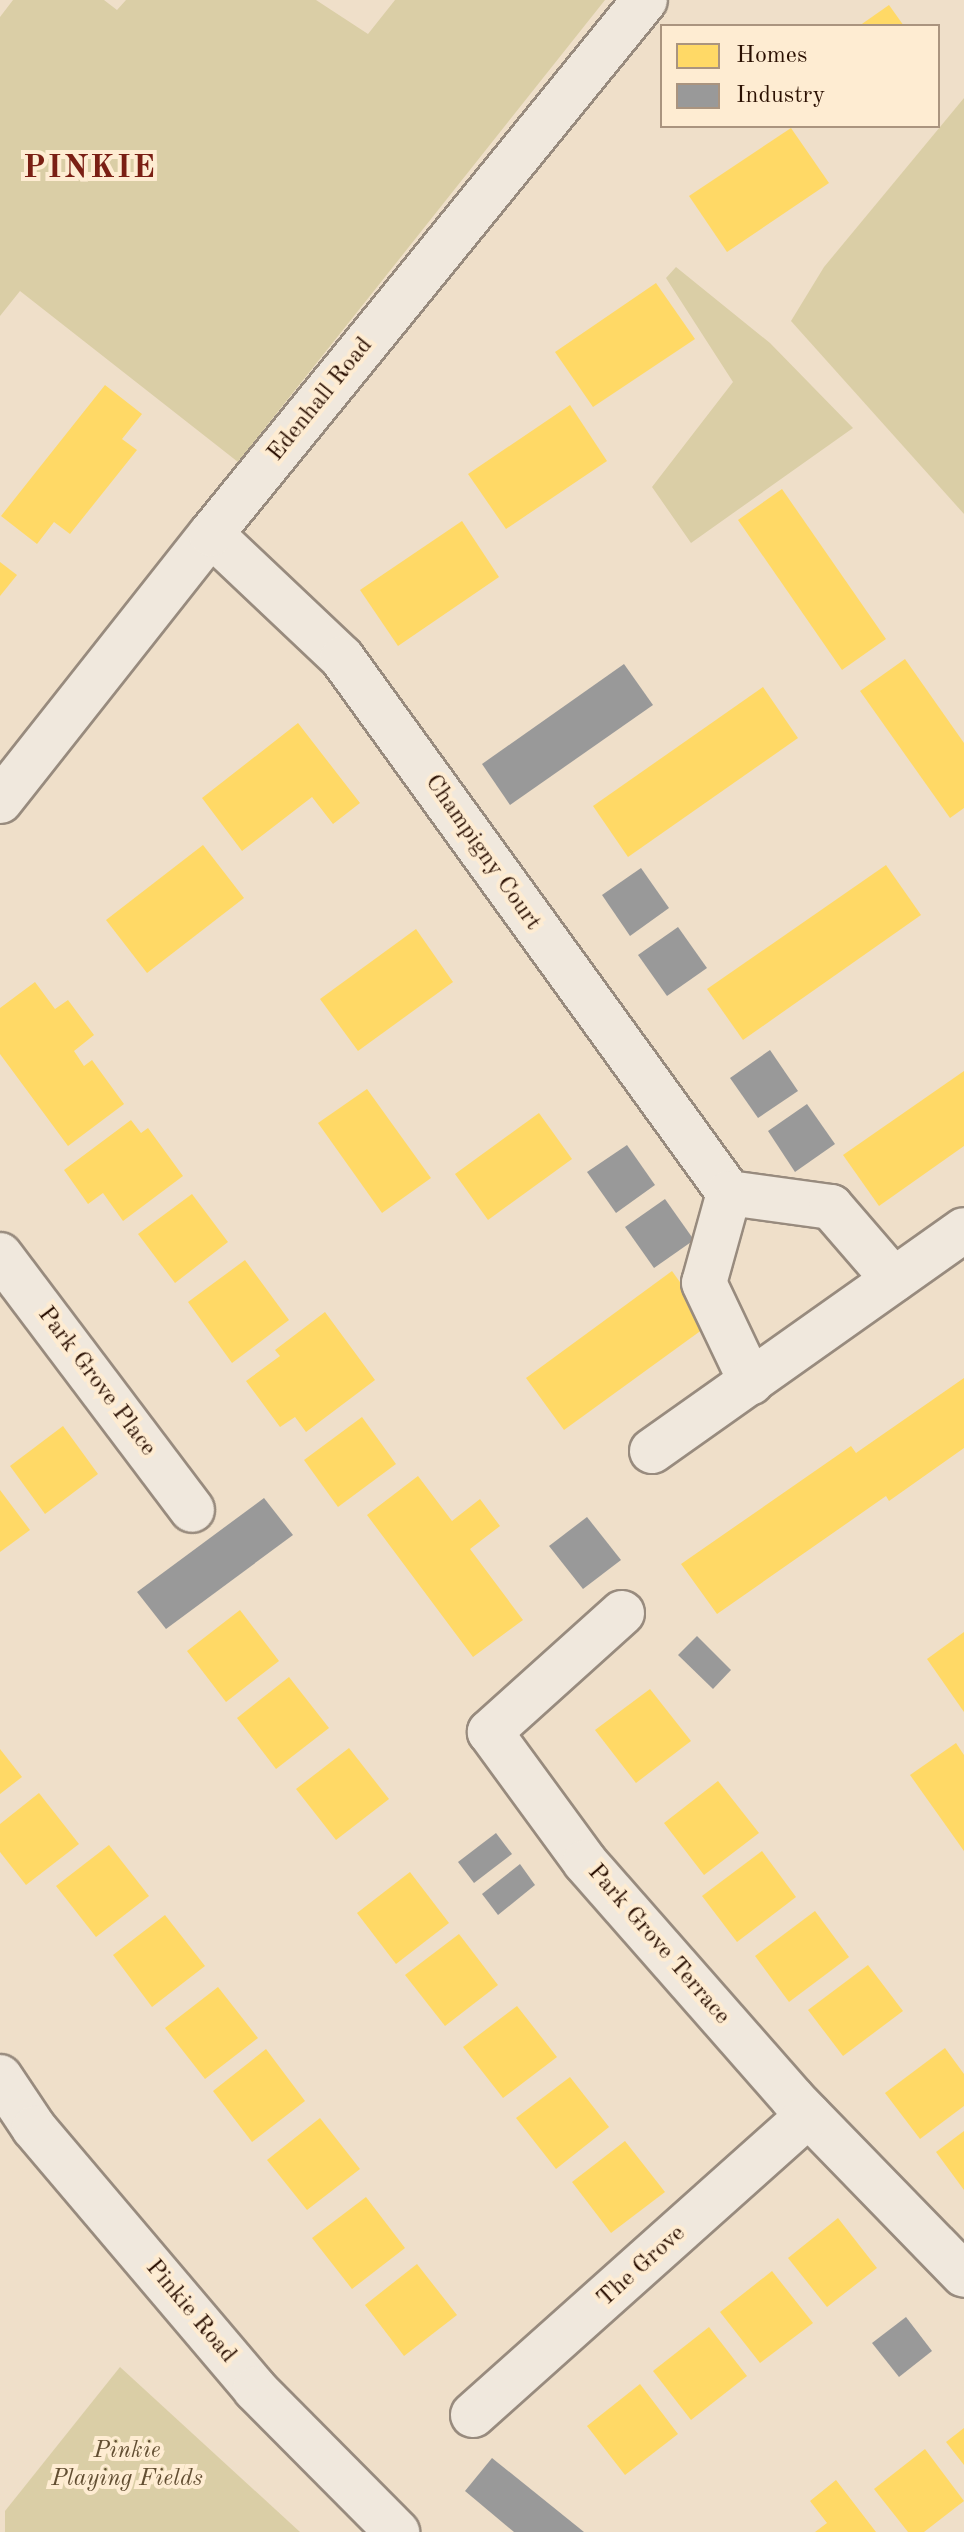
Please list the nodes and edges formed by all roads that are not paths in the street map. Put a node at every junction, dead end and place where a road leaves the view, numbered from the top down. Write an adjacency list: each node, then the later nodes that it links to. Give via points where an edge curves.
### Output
1 (645, 0): 2 (street, Edenhall Road)
2 (211, 534): 3 (street, Edenhall Road); 4 (street, Champigny Court, via 342,658)
3 (0, 801)
4 (729, 1193): 7 (street, via 831,1207); 8 (street, via 704,1283)
5 (964, 1230): 7 (street)
6 (0, 1255): 10 (street, Park Grove Place)
7 (894, 1280): 8 (street)
8 (751, 1382): 9 (street)
9 (652, 1451)
10 (192, 1510)
11 (622, 1613): 13 (street, Park Grove Terrace, via 490,1732 585,1862)
12 (0, 2077): 16 (street, Pinkie Road, via 34,2128 255,2389)
13 (809, 2115): 14 (street, Park Grove Terrace); 15 (street, The Grove)
14 (964, 2275)
15 (473, 2415)
16 (397, 2532)

